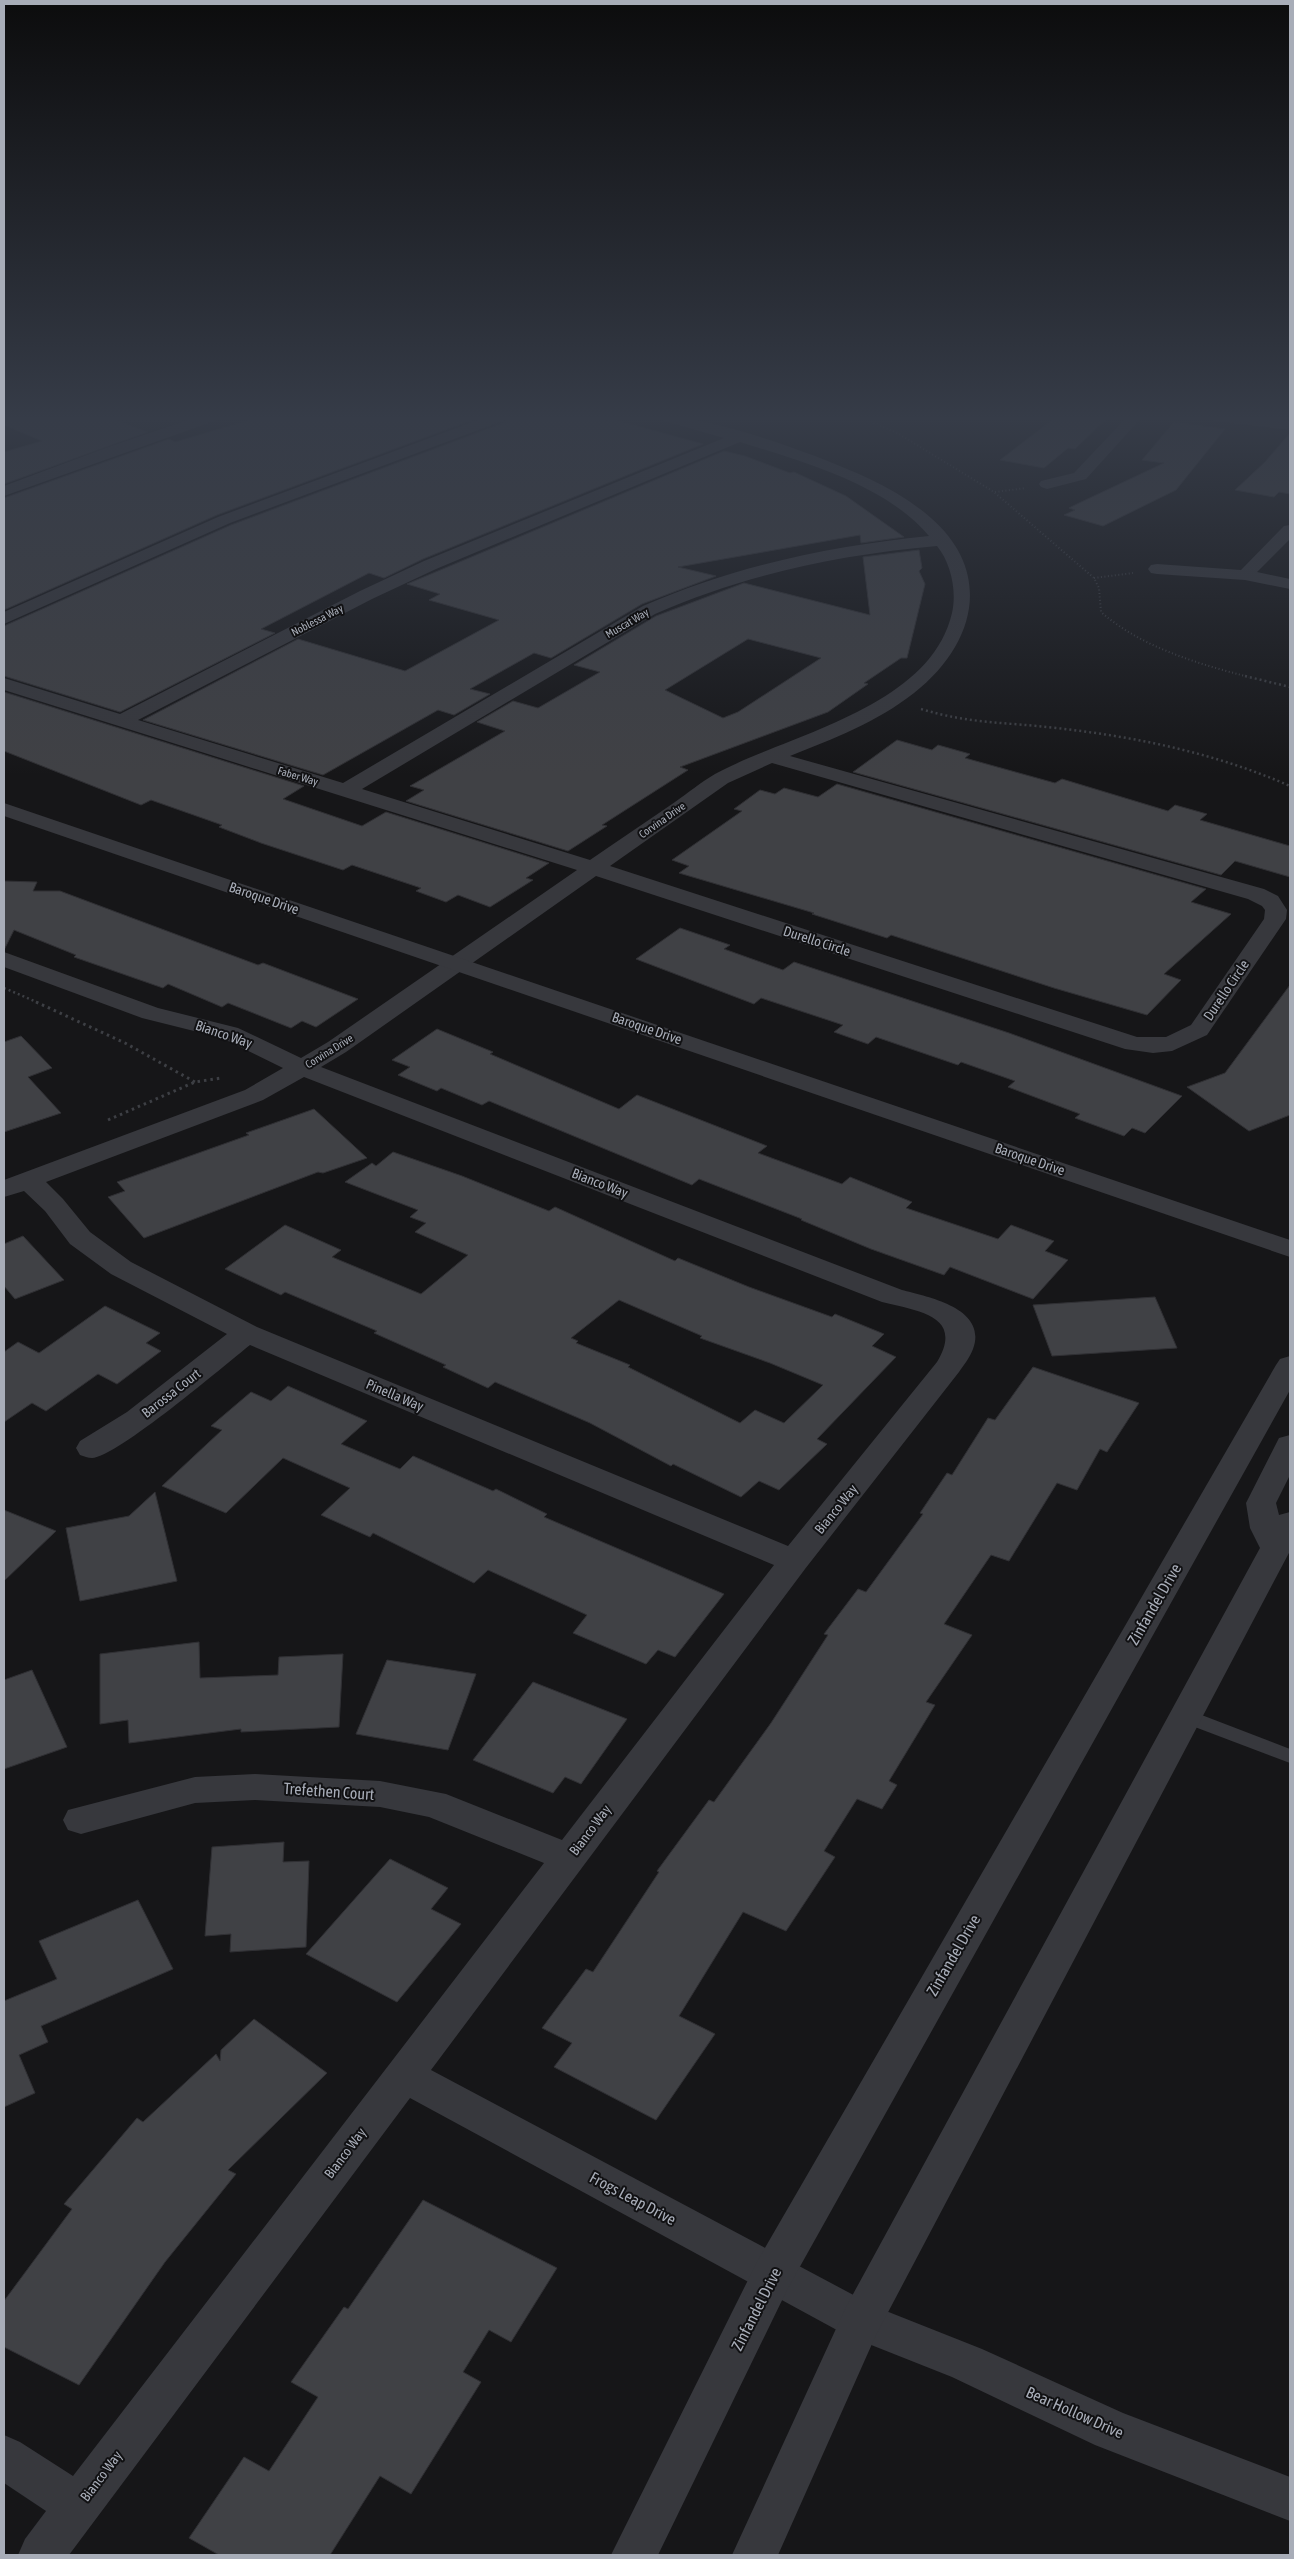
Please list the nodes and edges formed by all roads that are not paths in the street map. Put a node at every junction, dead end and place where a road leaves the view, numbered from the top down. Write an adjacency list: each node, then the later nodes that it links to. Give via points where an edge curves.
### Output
1 (188, 536): 9 (street)
2 (497, 536): 11 (street, Noblessa Way, via 430,564)
3 (938, 536): 5 (street, Corvina Drive)
4 (1284, 536): 7 (street)
5 (942, 540): 12 (street, Corvina Drive, via 955,561 962,582 963,605 954,636 938,659 891,700 848,725); 13 (street, Muscat Way, via 807,558 734,576 675,598 649,610)
6 (1157, 569): 7 (street)
7 (1245, 575): 8 (street)
8 (1290, 584)
9 (4, 619)
10 (4, 684): 11 (street, Faber Way)
11 (121, 721): 13 (street, Faber Way)
12 (771, 757): 15 (street, Corvina Drive, via 721,779); 15 (street, Durello Circle, via 1256,894 1270,901 1276,910 1275,919 1199,1030 1172,1044 1143,1045)
13 (345, 791): 15 (street, Faber Way)
14 (4, 809): 17 (street, Baroque Drive)
15 (593, 868): 17 (street, Corvina Drive)
16 (4, 958): 18 (street, Bianco Way, via 143,1010 230,1033)
17 (457, 963): 18 (street, Corvina Drive); 20 (street, Baroque Drive)
18 (302, 1068): 19 (street, Corvina Drive, via 254,1096); 26 (street, Bianco Way, via 892,1296 938,1309 955,1320 962,1333 963,1344 958,1354)
19 (16, 1184): 21 (street, Pinella Way, via 54,1205 80,1238 121,1268)
20 (1290, 1249)
21 (247, 1334): 24 (street, Barossa Court, via 137,1419); 26 (street, Pinella Way)
22 (1290, 1365): 32 (street, Zinfandel Drive)
23 (1290, 1446): 25 (street, via 1261,1503 1266,1528)
24 (91, 1448)
25 (1283, 1536): 27 (street)
26 (794, 1561): 30 (street, Bianco Way)
27 (1186, 1716): 28 (lane); 33 (street)
28 (1290, 1756)
29 (81, 1820): 30 (street, Trefethen Court, via 195,1790 255,1787 380,1794 434,1804)
30 (569, 1858): 31 (street, Bianco Way)
31 (404, 2075): 32 (street, Frogs Leap Drive); 36 (street, Bianco Way)
32 (773, 2274): 33 (street, Frogs Leap Drive); 38 (street, Zinfandel Drive)
33 (862, 2321): 35 (street, Bear Hollow Drive, via 967,2362 1111,2430); 39 (street)
34 (4, 2457): 36 (street)
35 (1290, 2499)
36 (78, 2506): 37 (street, Bianco Way)
37 (41, 2555)
38 (634, 2555)
39 (755, 2555)

